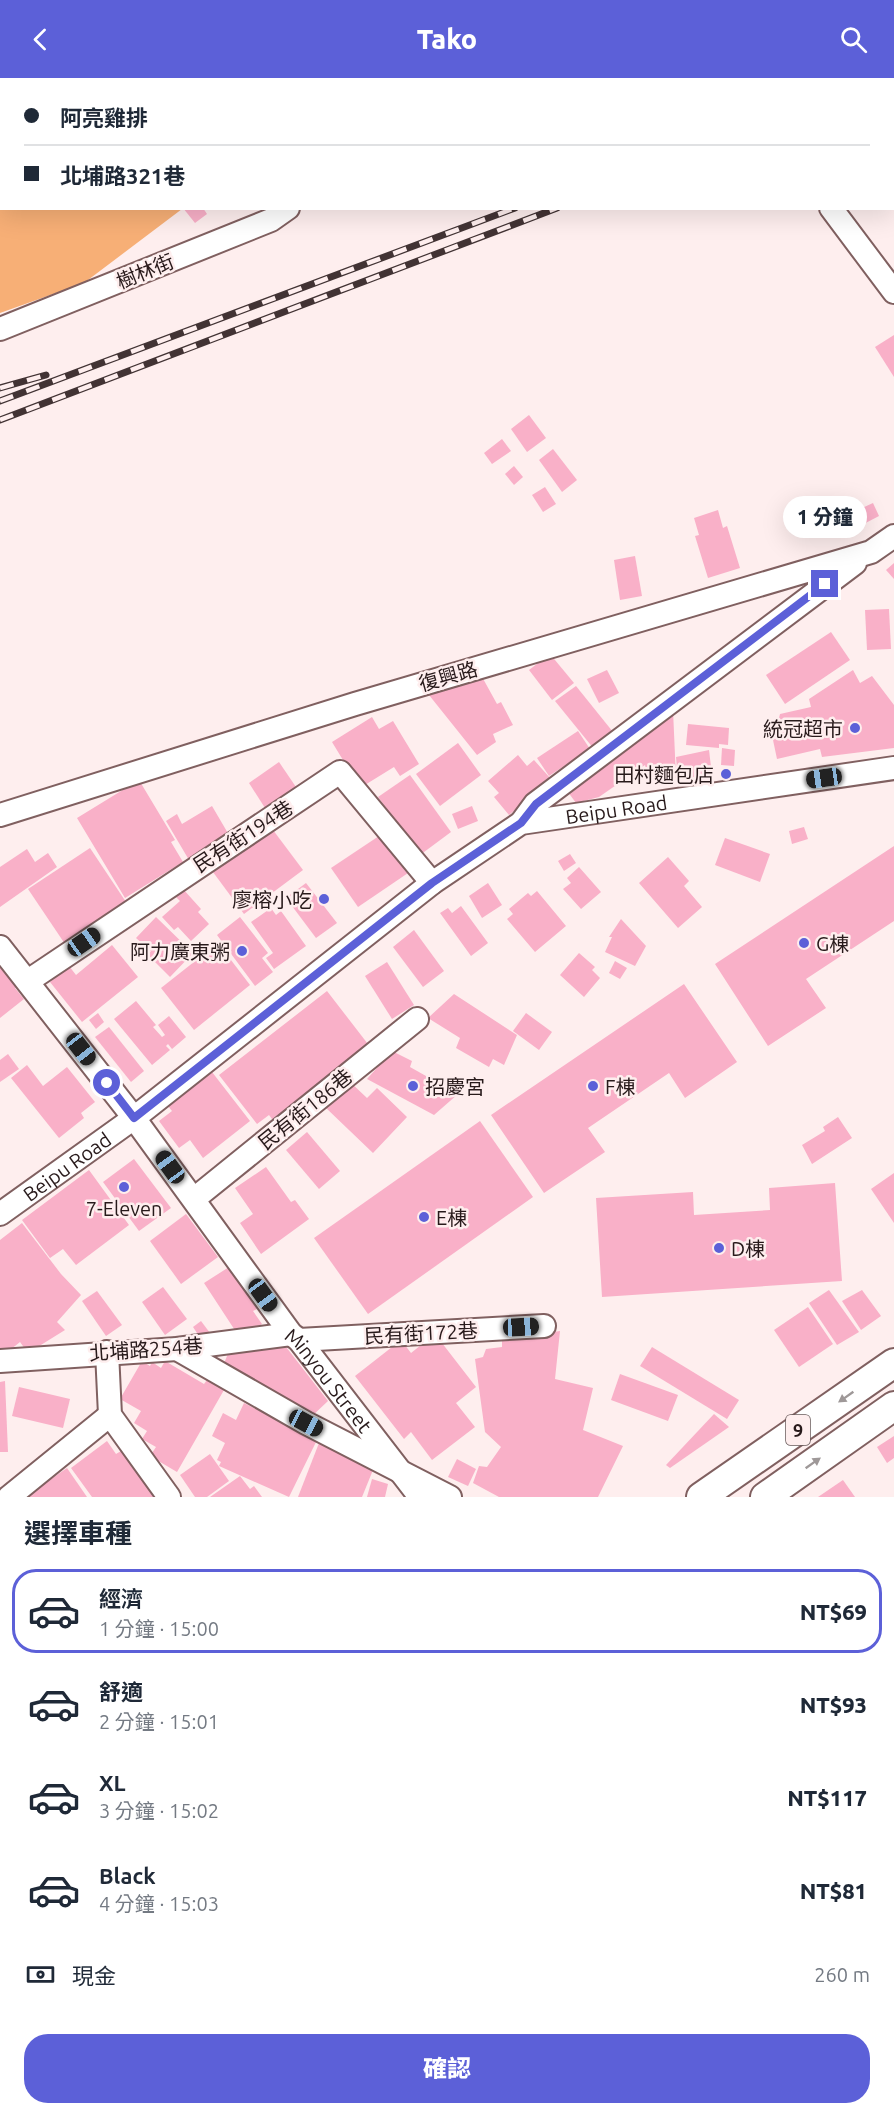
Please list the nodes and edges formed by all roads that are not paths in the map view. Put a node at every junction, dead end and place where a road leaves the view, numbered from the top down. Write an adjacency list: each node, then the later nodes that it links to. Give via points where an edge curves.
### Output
1 (285, 210): 4 (street, 樹林街, via 271,220)
2 (832, 210): 3 (street)
3 (894, 292)
4 (0, 329)
5 (894, 536): 6 (street, 復興路)
6 (871, 552): 8 (street, 復興路, via 356,704); 9 (street, via 536,804)
7 (894, 768): 9 (street, Beipu Road)
8 (0, 815)
9 (521, 823): 10 (street, Beipu Road)
10 (432, 883): 12 (street, 民有街194巷, via 340,772); 14 (street, Beipu Road)
11 (0, 946): 12 (street, Minyou Street)
12 (28, 981): 14 (street, Minyou Street)
13 (417, 1019): 15 (street, 民有街186巷)
14 (134, 1118): 15 (street, Minyou Street); 16 (street, Beipu Road)
15 (194, 1199): 18 (street, Minyou Street)
16 (0, 1214)
17 (544, 1326): 18 (street, 民有街172巷)
18 (295, 1337): 19 (street, 北埔路254巷); 25 (street, Minyou Street)
19 (177, 1349): 20 (street, 北埔路254巷); 25 (street)
20 (107, 1352): 21 (street, 北埔路254巷); 24 (street)
21 (0, 1361)
22 (894, 1364): 30 (main road, 9, one-way to 30)
23 (894, 1406): 31 (main road, 9, one-way to 23)
24 (110, 1415): 26 (street); 27 (street)
25 (402, 1473): 28 (street, Minyou Street); 29 (street)
26 (9, 1497)
27 (169, 1497)
28 (420, 1497)
29 (450, 1497)
30 (702, 1497)
31 (765, 1497)

